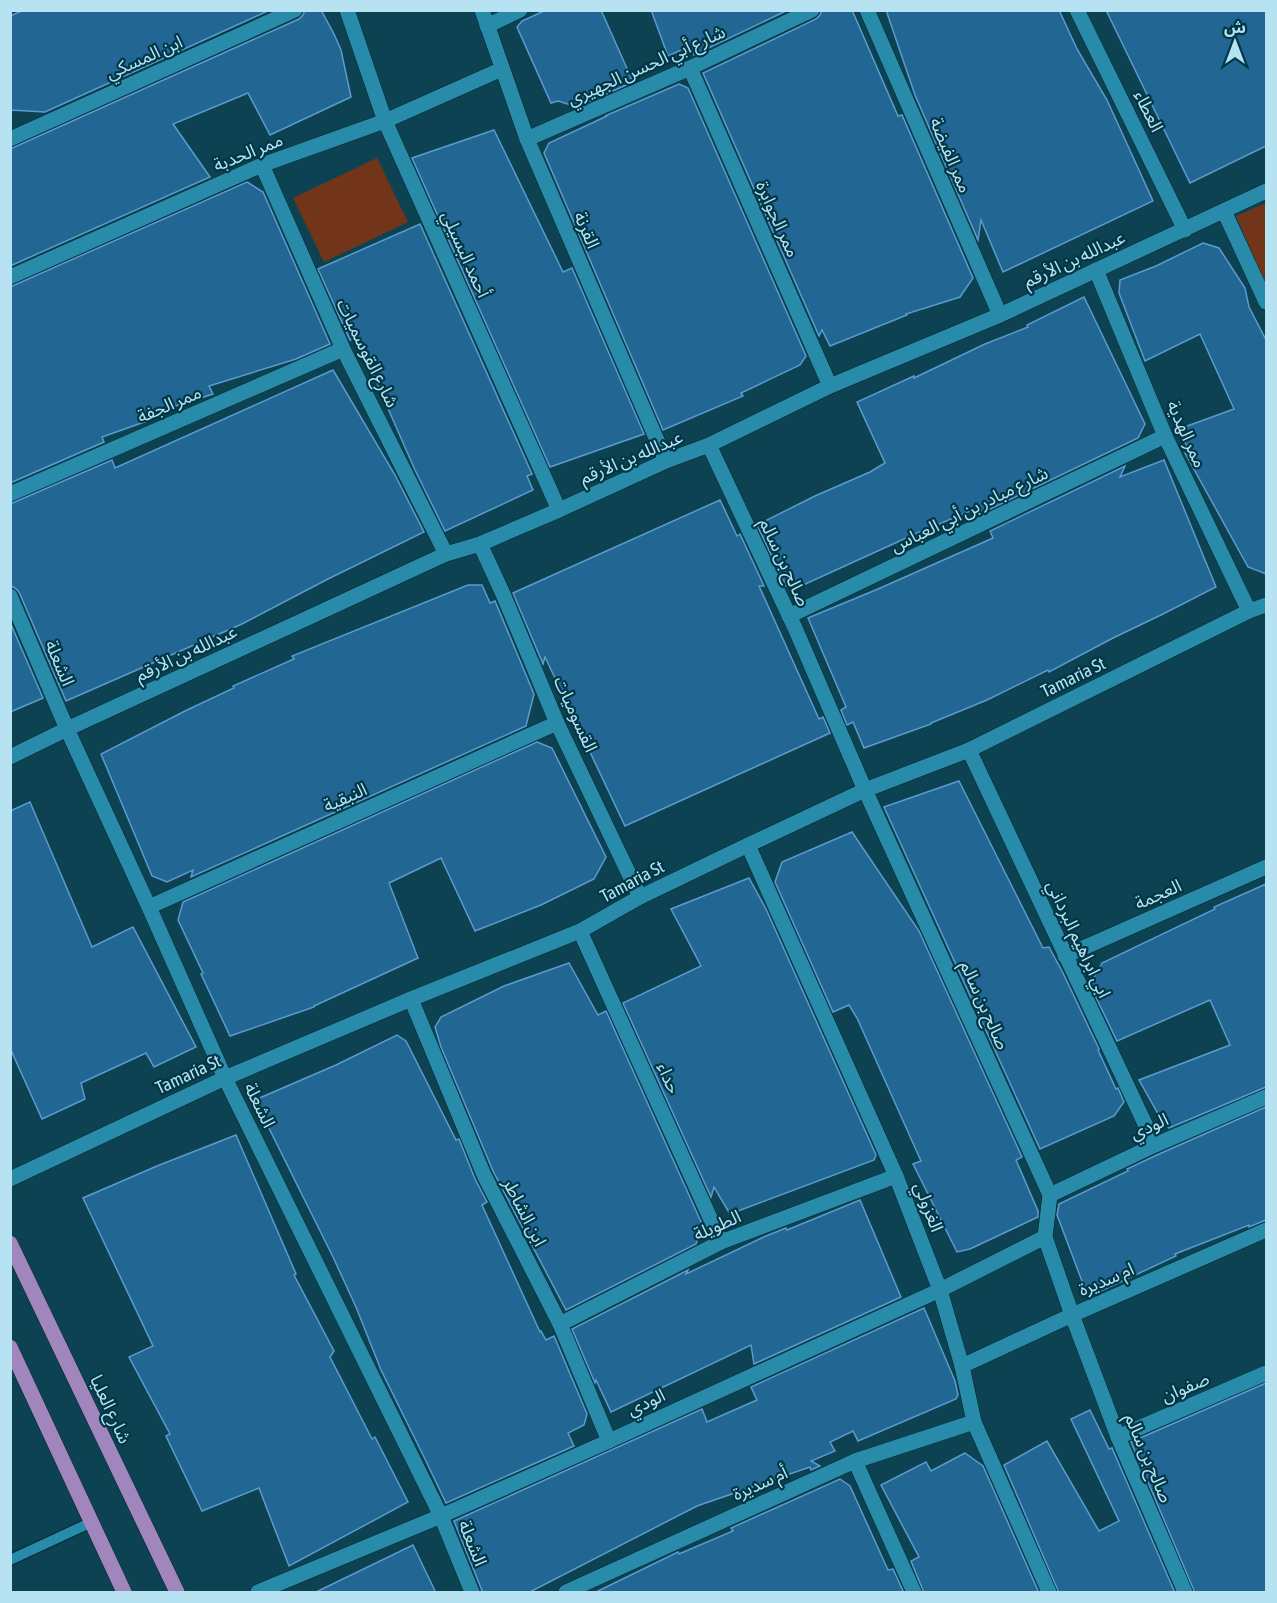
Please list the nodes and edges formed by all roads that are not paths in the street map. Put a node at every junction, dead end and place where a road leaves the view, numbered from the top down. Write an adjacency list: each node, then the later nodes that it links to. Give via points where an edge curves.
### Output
1 (295, 10): 12 (street, ابن المسكي)
2 (347, 10): 11 (street, أحمد البسيلي)
3 (482, 10): 8 (street, القرنة)
4 (520, 10): 8 (street)
5 (812, 10): 9 (street, شارع أبي الحسن الجهيري)
6 (867, 10): 21 (street, ممر الفيضة)
7 (1077, 10): 17 (street, العطاء)
8 (487, 26): 10 (street, القرنة)
9 (690, 68): 13 (street, شارع أبي الحسن الجهيري); 23 (street, ممر الجوابرة)
10 (502, 69): 11 (street, ممر الحدبة); 13 (street, القرنة)
11 (385, 121): 14 (street, ممر الحدبة); 28 (street, أحمد البسيلي)
12 (10, 139)
13 (527, 139): 26 (street, القرنة)
14 (262, 165): 19 (street, ممر الحدبة); 22 (street, شارع القوسميات)
15 (1266, 191): 16 (street, عبدالله بن الأرقم)
16 (1224, 211): 17 (street, عبدالله بن الأرقم); 20 (street)
17 (1185, 230): 18 (street, عبدالله بن الأرقم)
18 (1096, 270): 21 (street, عبدالله بن الأرقم); 24 (street, ممر الهدية)
19 (10, 277)
20 (1266, 302)
21 (1000, 315): 23 (street, عبدالله بن الأرقم)
22 (343, 349): 27 (street, ممر الجفة); 30 (street, شارع القوسميات)
23 (830, 386): 25 (street, عبدالله بن الأرقم)
24 (1165, 436): 33 (street, ممر الهدية); 34 (street, شارع مبادر بن أبي العباس)
25 (710, 445): 26 (street, عبدالله بن الأرقم); 34 (street, صالح بن سالم)
26 (666, 461): 28 (street, عبدالله بن الأرقم)
27 (10, 494)
28 (559, 510): 29 (street, عبدالله بن الأرقم)
29 (480, 544): 30 (street, عبدالله بن الأرقم); 35 (street, القسوميات)
30 (446, 554): 36 (street, عبدالله بن الأرقم)
31 (10, 596): 36 (street, الشعلة)
32 (1266, 605): 33 (street, Tamaria St)
33 (1249, 612): 37 (street, Tamaria St)
34 (789, 616): 39 (street, صالح بن سالم)
35 (557, 723): 42 (street, القسوميات); 43 (street, النبقية)
36 (67, 729): 38 (street, عبدالله بن الأرقم); 43 (street, الشعلة)
37 (969, 750): 39 (street, Tamaria St); 45 (street, ابي ابراهيم البرداني)
38 (10, 757)
39 (866, 790): 40 (street, Tamaria St); 52 (street, صالح بن سالم)
40 (748, 845): 42 (street, Tamaria St); 50 (street, الغزولي)
41 (1266, 867): 45 (street, العجمة)
42 (640, 897): 44 (street, Tamaria St)
43 (149, 907): 47 (street, الشعلة)
44 (580, 931): 46 (street, Tamaria St); 55 (street, حداء)
45 (1065, 956): 49 (street, ابي ابراهيم البرداني)
46 (411, 999): 47 (street, Tamaria St); 59 (street, ابن الشاطر, via 484,1175)
47 (225, 1078): 51 (street, Tamaria St); 67 (street, الشعلة)
48 (1266, 1097): 49 (street, الودي)
49 (1155, 1145): 52 (street, الودي)
50 (896, 1176): 55 (street, الطويلة); 57 (street, الغزولي)
51 (10, 1179)
52 (1050, 1195): 54 (street, صالح بن سالم)
53 (1266, 1230): 58 (street, ام سديرة)
54 (1045, 1237): 57 (street, الودي); 58 (street, صالح بن سالم)
55 (721, 1242): 59 (street, الطويلة)
56 (10, 1243): 71 (main road, شارع العليا)
57 (940, 1290): 61 (street, الغزولي); 65 (street, الودي)
58 (1072, 1315): 61 (street, ام سديرة); 64 (street, صالح بن سالم)
59 (560, 1324): 65 (street, ابن الشاطر)
60 (10, 1347): 68 (main road)
61 (963, 1366): 63 (street, الغزولي)
62 (1266, 1373): 64 (street, صفوان)
63 (974, 1422): 66 (street, أم سديرة); 76 (street, الغزولي)
64 (1118, 1437): 77 (street, صالح بن سالم)
65 (609, 1441): 67 (street, الودي)
66 (855, 1461): 74 (street, أم سديرة); 75 (street)
67 (441, 1516): 72 (street, الودي); 73 (street, الشعلة)
68 (92, 1522): 69 (lane); 70 (main road)
69 (10, 1560)
70 (124, 1593)
71 (177, 1593)
72 (258, 1593)
73 (472, 1593)
74 (566, 1593)
75 (914, 1593)
76 (1049, 1593)
77 (1185, 1593)

